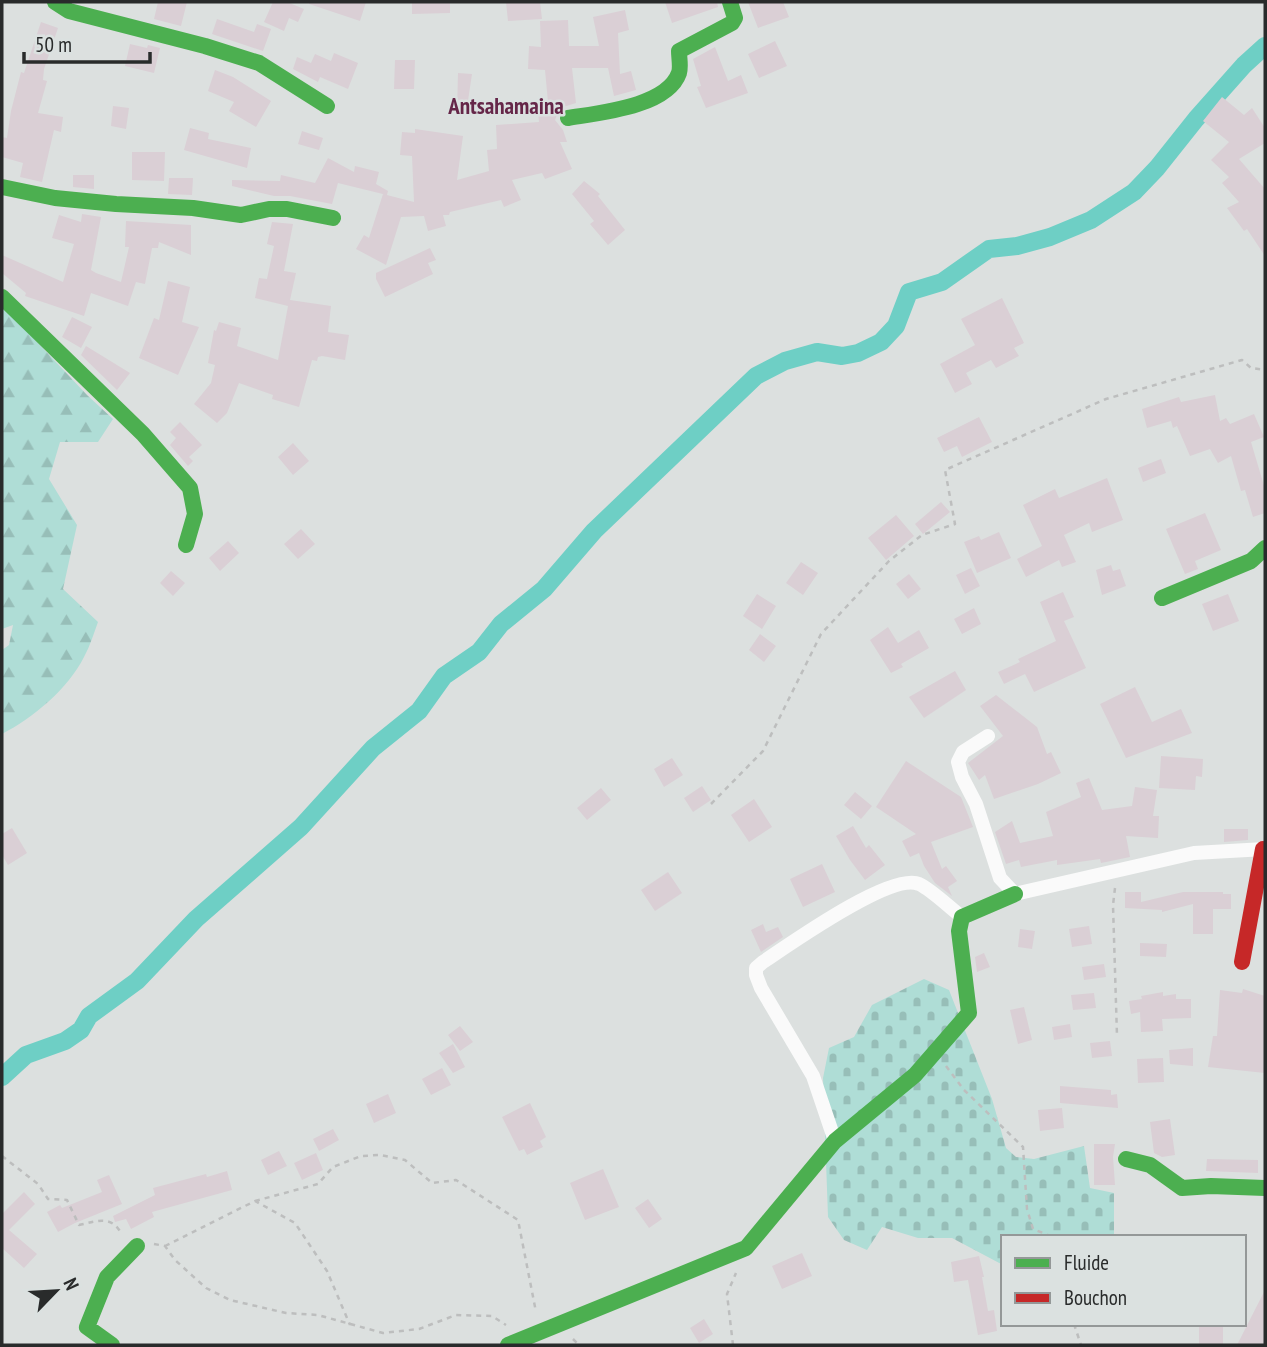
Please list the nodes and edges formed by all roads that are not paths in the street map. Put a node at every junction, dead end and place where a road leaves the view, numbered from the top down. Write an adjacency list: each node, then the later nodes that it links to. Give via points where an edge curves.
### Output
1 (55, 2): 3 (street, via 69,11 259,63)
2 (730, 2): 4 (street, via 735,19 679,51 679,74 668,90 654,99)
3 (327, 106)
4 (568, 118)
5 (2, 187): 6 (street, via 116,204 241,215 287,209)
6 (333, 218)
7 (2, 297): 8 (street, via 144,434 190,488 195,514)
8 (186, 545)
9 (1265, 548): 10 (street, via 1251,561)
10 (1163, 597)
11 (988, 736): 13 (street, via 963,752 958,762 1000,878)
12 (1264, 849): 13 (street, via 1194,853); 15 (street)
13 (1015, 894): 14 (street)
14 (962, 917): 16 (street, via 959,931 969,1013 915,1075); 16 (street, via 919,884 907,882 863,899 756,968 761,988 813,1076)
15 (1242, 962)
16 (835, 1141): 21 (street, via 747,1248)
17 (1126, 1159): 18 (street, via 1150,1165 1182,1188)
18 (1265, 1188)
19 (135, 1248): 20 (street, via 107,1277 87,1327)
20 (112, 1345)
21 (508, 1345)

